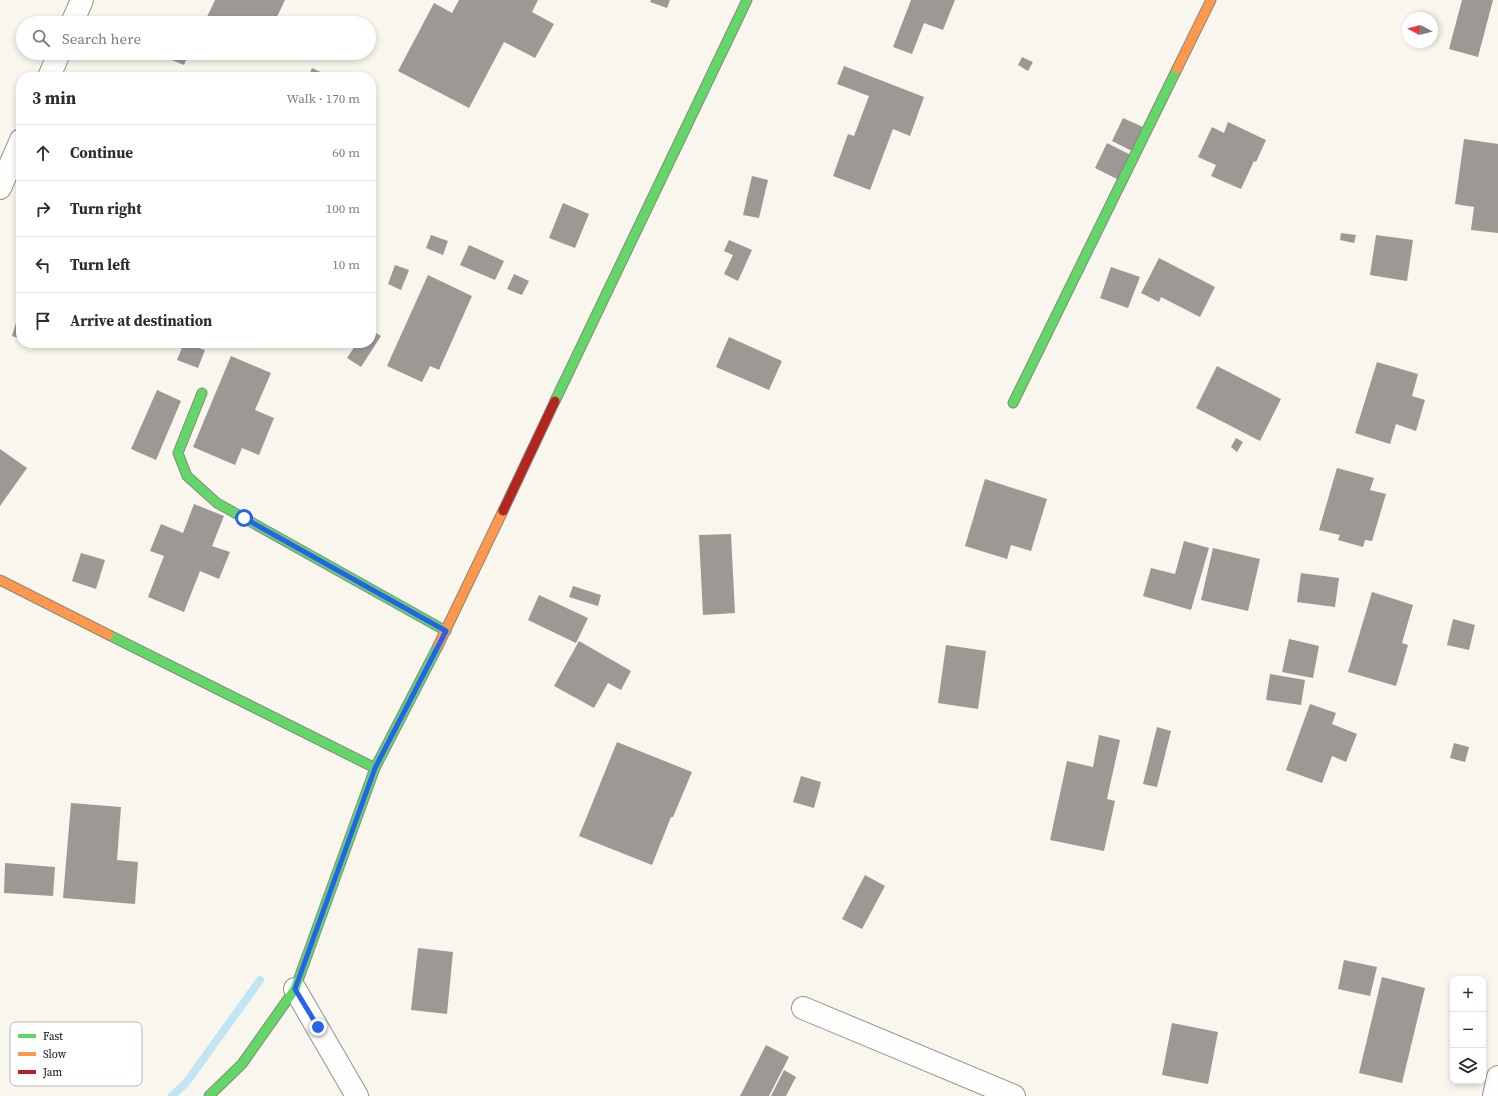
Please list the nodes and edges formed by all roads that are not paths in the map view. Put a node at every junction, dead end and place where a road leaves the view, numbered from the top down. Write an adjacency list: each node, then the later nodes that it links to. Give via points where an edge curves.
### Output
1 (82, 0): 4 (street)
2 (747, 0): 12 (street)
3 (1211, 0): 10 (street)
4 (75, 16)
5 (56, 60): 6 (street)
6 (51, 72)
7 (16, 151): 8 (street)
8 (0, 188)
9 (202, 393): 12 (street, via 178,453 187,476 217,503)
10 (1013, 403)
11 (0, 580): 13 (street)
12 (446, 631): 13 (street)
13 (375, 768): 14 (street)
14 (295, 989): 17 (street, via 242,1064); 18 (street)
15 (804, 1008): 19 (street)
16 (1498, 1077): 20 (street)
17 (209, 1096)
18 (357, 1096)
19 (1014, 1096)
20 (1494, 1096)

